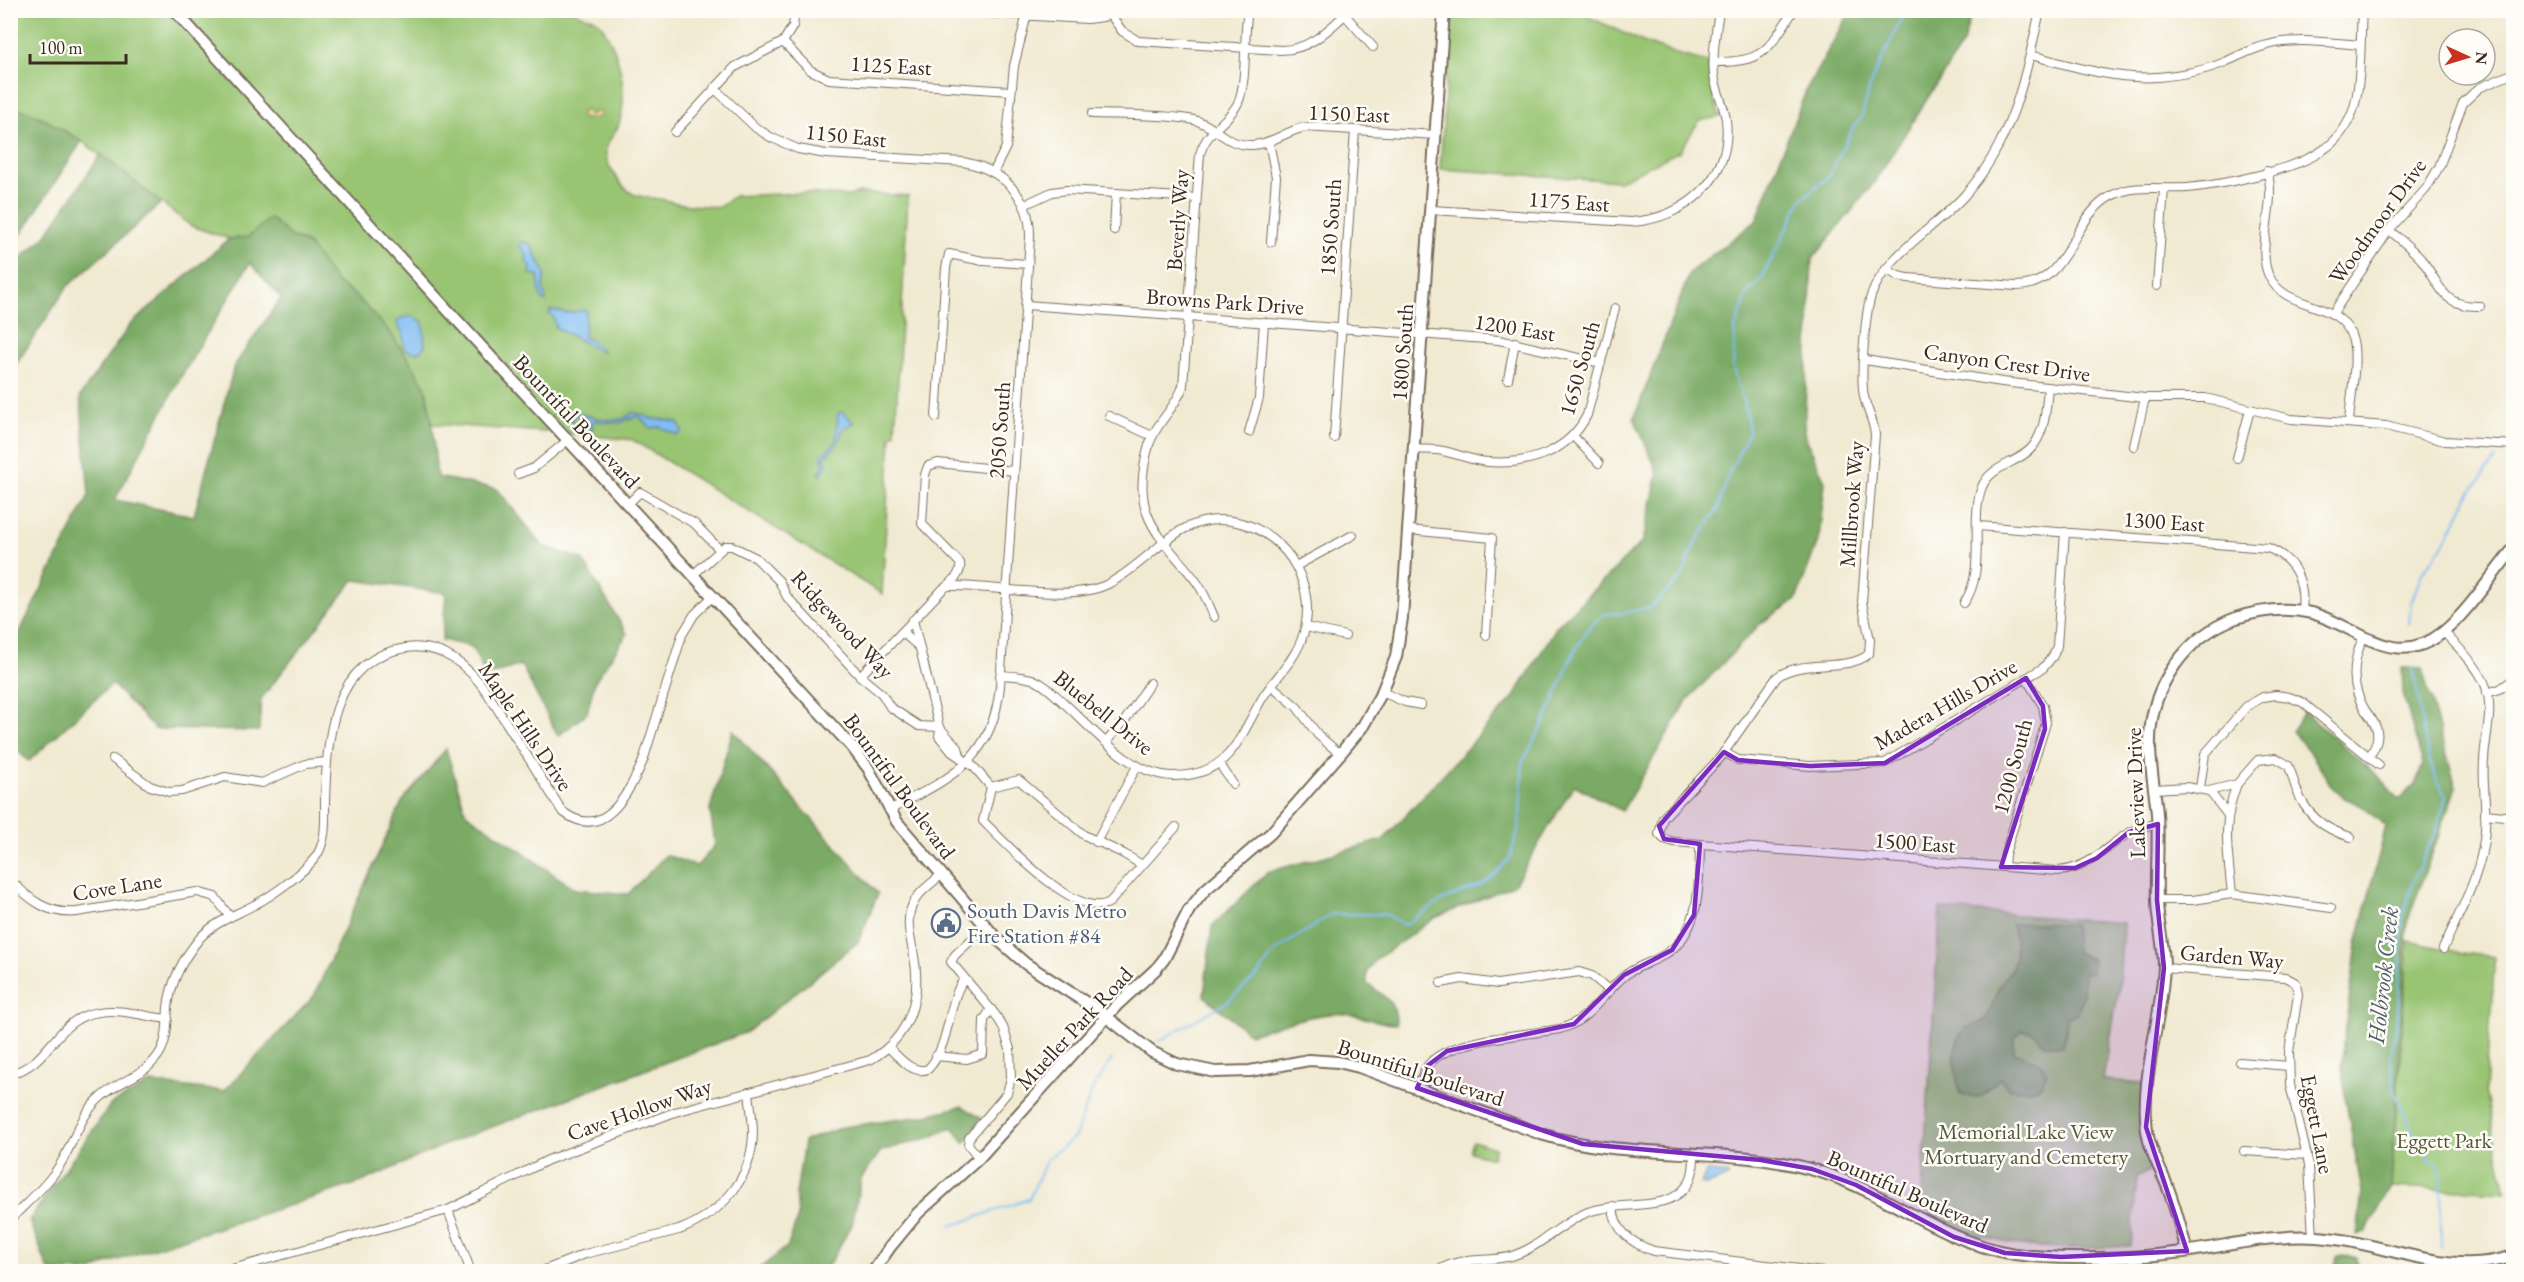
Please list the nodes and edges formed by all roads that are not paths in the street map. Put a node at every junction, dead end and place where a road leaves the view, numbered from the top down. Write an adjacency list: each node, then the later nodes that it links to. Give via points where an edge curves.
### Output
1 (174, 10): 63 (main road, Bountiful Boulevard)
2 (795, 10): 13 (street, via 793,26)
3 (934, 10): 11 (street)
4 (1248, 10): 16 (street, Beverly Way)
5 (1444, 10): 26 (main road, 1800 South)
6 (1719, 10): 18 (street, 1175 East)
7 (1794, 10): 18 (street, via 1764,52 1743,62)
8 (2040, 10): 17 (street, Millbrook Way)
9 (2362, 10): 14 (street)
10 (1113, 12): 11 (street, via 1087,19); 16 (street, via 1122,31 1138,40)
11 (1027, 13): 21 (street)
12 (1347, 13): 15 (street); 16 (street, via 1300,48)
13 (783, 42): 20 (street, via 741,63); 21 (street, 1125 East, via 810,70 829,79)
14 (2360, 45): 17 (street, via 2279,42 2194,72 2146,77 2109,74); 29 (street, via 2355,102 2339,135 2312,157)
15 (1373, 47)
16 (1245, 48): 23 (street, Beverly Way, via 1240,98)
17 (2031, 55): 39 (street, Millbrook Way, via 2008,127 1974,183)
18 (1714, 62): 34 (street, 1175 East, via 1726,119 1726,145 1717,173 1699,196 1679,210 1657,219 1631,222)
19 (2514, 73): 36 (street, Woodmoor Drive, via 2468,97 2459,109 2434,177)
20 (714, 88): 25 (street); 28 (street, 1150 East, via 756,128 798,149 963,162)
21 (1011, 91): 28 (street, via 1006,147)
22 (1092, 114): 23 (street, 1150 East, via 1195,120)
23 (1212, 130): 27 (street, 1150 East, via 1234,143); 32 (street, Beverly Way, via 1200,154)
24 (1355, 130): 26 (street, 1150 East); 27 (street, 1150 East, via 1305,127); 47 (street, 1850 South)
25 (675, 132)
26 (1436, 135): 34 (main road, 1800 South)
27 (1269, 142): 37 (street, via 1276,177)
28 (994, 171): 33 (street, 2050 South)
29 (2267, 171): 30 (street, via 2215,184); 44 (street, via 2271,186 2268,275 2286,295)
30 (2164, 189): 39 (street, via 2125,190 2103,201 2052,273 2032,285 1908,278); 40 (street)
31 (1116, 193): 32 (street); 33 (street, via 1060,190); 35 (street)
32 (1196, 198): 45 (street, Beverly Way)
33 (1024, 205): 38 (street, 2050 South, via 1030,231)
34 (1431, 210): 48 (main road, 1800 South)
35 (1114, 230)
36 (2389, 230): 42 (street, via 2420,259 2448,299 2463,306); 44 (street, Woodmoor Drive)
37 (1271, 242)
38 (1028, 264): 41 (street, 2050 South); 57 (street, via 949,254)
39 (1886, 269): 50 (street, Millbrook Way, via 1870,302)
40 (2157, 286)
41 (1026, 305): 45 (street, Browns Park Drive); 69 (street, 2050 South)
42 (2480, 306)
43 (1615, 308): 51 (street, 1650 South)
44 (2332, 313): 58 (street, via 2347,327 2353,344)
45 (1188, 317): 46 (street, Browns Park Drive); 60 (street, Beverly Way, via 1183,386)
46 (1264, 322): 47 (street, Browns Park Drive); 59 (street, via 1259,398)
47 (1342, 327): 48 (street, Browns Park Drive); 62 (street, 1850 South)
48 (1422, 333): 49 (street, 1200 East); 66 (main road, 1800 South)
49 (1515, 342): 51 (street, 1200 East); 52 (street)
50 (1864, 360): 53 (street, Canyon Crest Drive); 106 (street, Millbrook Way, via 1863,393 1875,435 1862,602 1869,654 1780,675)
51 (1601, 363): 61 (street, 1650 South, via 1587,415)
52 (1508, 379)
53 (2048, 387): 54 (street, Canyon Crest Drive); 72 (street, via 2044,424 2036,442 2022,457 1992,473 1984,482)
54 (2145, 398): 55 (street, Canyon Crest Drive, via 2205,398); 65 (street)
55 (2250, 410): 58 (street, Canyon Crest Drive, via 2291,419); 67 (street)
56 (1109, 416): 60 (street)
57 (936, 417)
58 (2349, 423): 64 (street, Canyon Crest Drive, via 2394,427 2451,441)
59 (1249, 432)
60 (1152, 436): 76 (street, Beverly Way, via 1144,468 1144,500 1150,521)
61 (1574, 437): 66 (street, via 1546,454 1511,462 1487,462); 68 (street)
62 (1334, 438)
63 (568, 440): 70 (street, via 534,468); 71 (main road, Bountiful Boulevard)
64 (2514, 445)
65 (2134, 446)
66 (1415, 449): 73 (main road, 1800 South)
67 (2237, 458)
68 (1599, 463)
69 (1014, 471): 81 (street, via 938,463 928,466 922,524 960,563); 82 (street, 2050 South)
70 (518, 474)
71 (628, 504): 78 (street, via 640,492 695,524); 80 (main road, Bountiful Boulevard)
72 (1978, 526): 74 (street, 1300 East); 84 (street, via 1975,577)
73 (1409, 530): 91 (street, via 1491,538); 101 (main road, 1800 South, via 1400,638)
74 (2065, 532): 85 (street, 1300 East, via 2268,548 2285,558 2297,573 2302,588); 97 (street, Madera Hills Drive, via 2057,646 2047,664)
75 (1353, 535): 79 (street)
76 (1165, 542): 79 (street, via 1195,523 1215,519 1238,522 1269,535); 82 (street, via 1116,580 1093,590 1067,593); 86 (street, Beverly Way, via 1199,585)
77 (2514, 548): 90 (main road, Lakeview Drive)
78 (720, 550): 80 (street); 96 (street, Ridgewood Way, via 732,546 762,563 779,581 787,597)
79 (1296, 566): 88 (street, via 1306,596)
80 (693, 575): 83 (main road, Bountiful Boulevard)
81 (951, 586): 82 (street); 87 (street)
82 (1006, 589): 95 (street, 2050 South)
83 (713, 596): 111 (street, Maple Hills Drive, via 687,624 638,772 616,807 604,818 582,821 562,811 476,678 451,657 429,648 386,652 360,670 338,705 329,733); 121 (main road, Bountiful Boulevard, via 852,747 868,768)
84 (1964, 603)
85 (2302, 612): 93 (main road, Lakeview Drive, via 2331,620); 119 (main road, Lakeview Drive, via 2268,611 2234,619 2203,636 2181,657 2163,683 2152,714 2150,747)
86 (1214, 617)
87 (913, 620): 89 (street); 94 (street, Ridgewood Way)
88 (1306, 627): 92 (street); 100 (street, Bluebell Drive, via 1293,658)
89 (902, 632): 94 (street, Ridgewood Way); 96 (street)
90 (2444, 632): 93 (main road, Lakeview Drive, via 2422,644 2402,647 2383,646); 102 (street, via 2476,668)
91 (1486, 635)
92 (1345, 636)
93 (2363, 638): 108 (street, via 2354,672 2361,701 2378,730)
94 (918, 646): 104 (street, Ridgewood Way)
95 (1000, 675): 105 (street, Bluebell Drive, via 1024,677 1046,686); 110 (street, 2050 South, via 992,724 981,747)
96 (860, 676): 104 (street, Ridgewood Way, via 882,694 890,707 920,726)
97 (2026, 678): 106 (street, Madera Hills Drive, via 1885,763 1810,766 1738,760); 132 (street, 1200 South, via 2043,706 2046,723)
98 (2514, 679): 102 (street)
99 (1150, 683): 105 (street)
100 (1271, 686): 107 (street, via 1297,706 1318,735); 112 (street, Bluebell Drive, via 1237,745)
101 (1382, 692): 103 (street); 107 (main road, Mueller Park Road, via 1363,726)
102 (2487, 693): 123 (street)
103 (1421, 705)
104 (939, 729): 110 (street, Ridgewood Way, via 939,736 952,752)
105 (1107, 741): 114 (street, Bluebell Drive)
106 (1724, 752): 127 (street, Millbrook Way, via 1663,818)
107 (1340, 754): 147 (main road, Mueller Park Road, via 1271,833 1205,890 1189,910 1157,968)
108 (2369, 757): 113 (street); 118 (street, via 2302,702 2270,696 2247,706 2207,752)
109 (113, 759): 111 (street, via 150,786 176,792 225,777 262,783 305,764)
110 (965, 760): 117 (street, Ridgewood Way); 121 (street, 2050 South, via 940,784)
111 (327, 762): 138 (street, Maple Hills Drive, via 324,837 315,858 271,895)
112 (1219, 763): 114 (street, Bluebell Drive, via 1177,776 1156,774); 115 (street)
113 (2379, 765)
114 (1137, 766): 129 (street)
115 (1233, 784)
116 (2237, 784): 120 (street); 122 (street); 128 (street, via 2258,760 2280,759 2288,765 2298,794 2314,818)
117 (991, 788): 129 (street, via 1019,780 1072,827); 131 (street, via 983,821 1051,884 1089,905 1110,902)
118 (2200, 788): 119 (street); 120 (street)
119 (2155, 789): 125 (main road, Lakeview Drive)
120 (2209, 791): 122 (street)
121 (889, 810): 133 (main road, Bountiful Boulevard)
122 (2227, 814): 135 (street)
123 (2485, 814): 124 (street); 140 (street, via 2484,843 2476,873)
124 (2514, 817)
125 (2158, 824): 132 (street, 1500 East, via 2129,832 2097,858 2075,868 2050,871); 136 (main road, Lakeview Drive)
126 (1176, 827): 131 (street)
127 (1659, 834): 130 (street, 1500 East, via 1667,840)
128 (2351, 837)
129 (1096, 842): 131 (street)
130 (1700, 843): 132 (street, 1500 East); 145 (street, via 1695,908 1688,930 1672,950 1624,975)
131 (1142, 866)
132 (2004, 867)
133 (941, 876): 139 (main road, Bountiful Boulevard); 149 (street, Cave Hollow Way, via 919,894 912,906 909,926 917,992 907,1023)
134 (10, 879): 138 (street, Cove Lane, via 37,904 58,912 197,892 215,897)
135 (2232, 894): 136 (street); 137 (street)
136 (2157, 900): 141 (main road, Lakeview Drive)
137 (2331, 908)
138 (230, 917): 148 (street, Maple Hills Drive, via 205,933 180,967)
139 (985, 927): 142 (street, via 952,958 952,965); 147 (main road, Bountiful Boulevard, via 1026,964)
140 (2443, 950)
141 (2164, 968): 144 (street, Garden Way, via 2285,977); 164 (main road, Lakeview Drive, via 2151,1052 2146,1127)
142 (964, 980): 146 (street); 150 (street)
143 (1442, 983): 145 (street, via 1462,979 1498,984 1579,972 1592,976)
144 (2296, 983): 152 (street, Eggett Lane, via 2298,995)
145 (1610, 991): 154 (street, via 1585,1017 1567,1027 1446,1051 1427,1066)
146 (991, 1009): 150 (street, via 984,1020 983,1054 968,1059); 159 (street, via 1008,1041 1011,1078 1004,1097 969,1138)
147 (1106, 1017): 154 (main road, Bountiful Boulevard, via 1152,1052 1190,1068 1227,1073 1300,1060 1329,1061 1359,1067); 159 (main road, Mueller Park Road)
148 (168, 1019): 153 (street, via 109,1011 84,1015 62,1029 33,1064); 162 (street, Maple Hills Drive, via 157,1057 146,1070 94,1103 81,1120 57,1169)
149 (888, 1047): 150 (street, via 920,1071 928,1069); 155 (street, Cave Hollow Way, via 854,1066)
150 (936, 1056)
151 (2240, 1062): 152 (street)
152 (2289, 1066): 158 (street, Eggett Lane, via 2292,1101)
153 (10, 1074)
154 (1417, 1088): 157 (main road, Bountiful Boulevard, via 1572,1142)
155 (749, 1092): 161 (street, Cave Hollow Way, via 675,1112 578,1149 511,1177); 168 (street, via 753,1133 750,1158 734,1191 716,1210 679,1230 585,1254)
156 (2244, 1151): 158 (street)
157 (1695, 1155): 160 (street, via 1690,1182 1675,1197 1656,1203); 164 (main road, Bountiful Boulevard, via 1774,1161 1823,1172 1863,1188 1954,1237 2005,1253 2061,1257)
158 (2307, 1155): 163 (street, Eggett Lane)
159 (979, 1158): 169 (main road, Mueller Park Road, via 918,1213)
160 (1612, 1206): 170 (street, via 1580,1216 1518,1254 1465,1260); 171 (street, via 1622,1231 1654,1251)
161 (448, 1210): 166 (street, Cave Hollow Way); 167 (street)
162 (10, 1220)
163 (2313, 1237): 164 (main road, Bountiful Boulevard, via 2256,1239); 165 (main road, Bountiful Boulevard, via 2369,1244 2444,1264 2480,1264)
164 (2187, 1251)
165 (2514, 1256)
166 (221, 1272)
167 (471, 1272)
168 (540, 1272)
169 (873, 1272)
170 (1436, 1272)
171 (1823, 1272)

